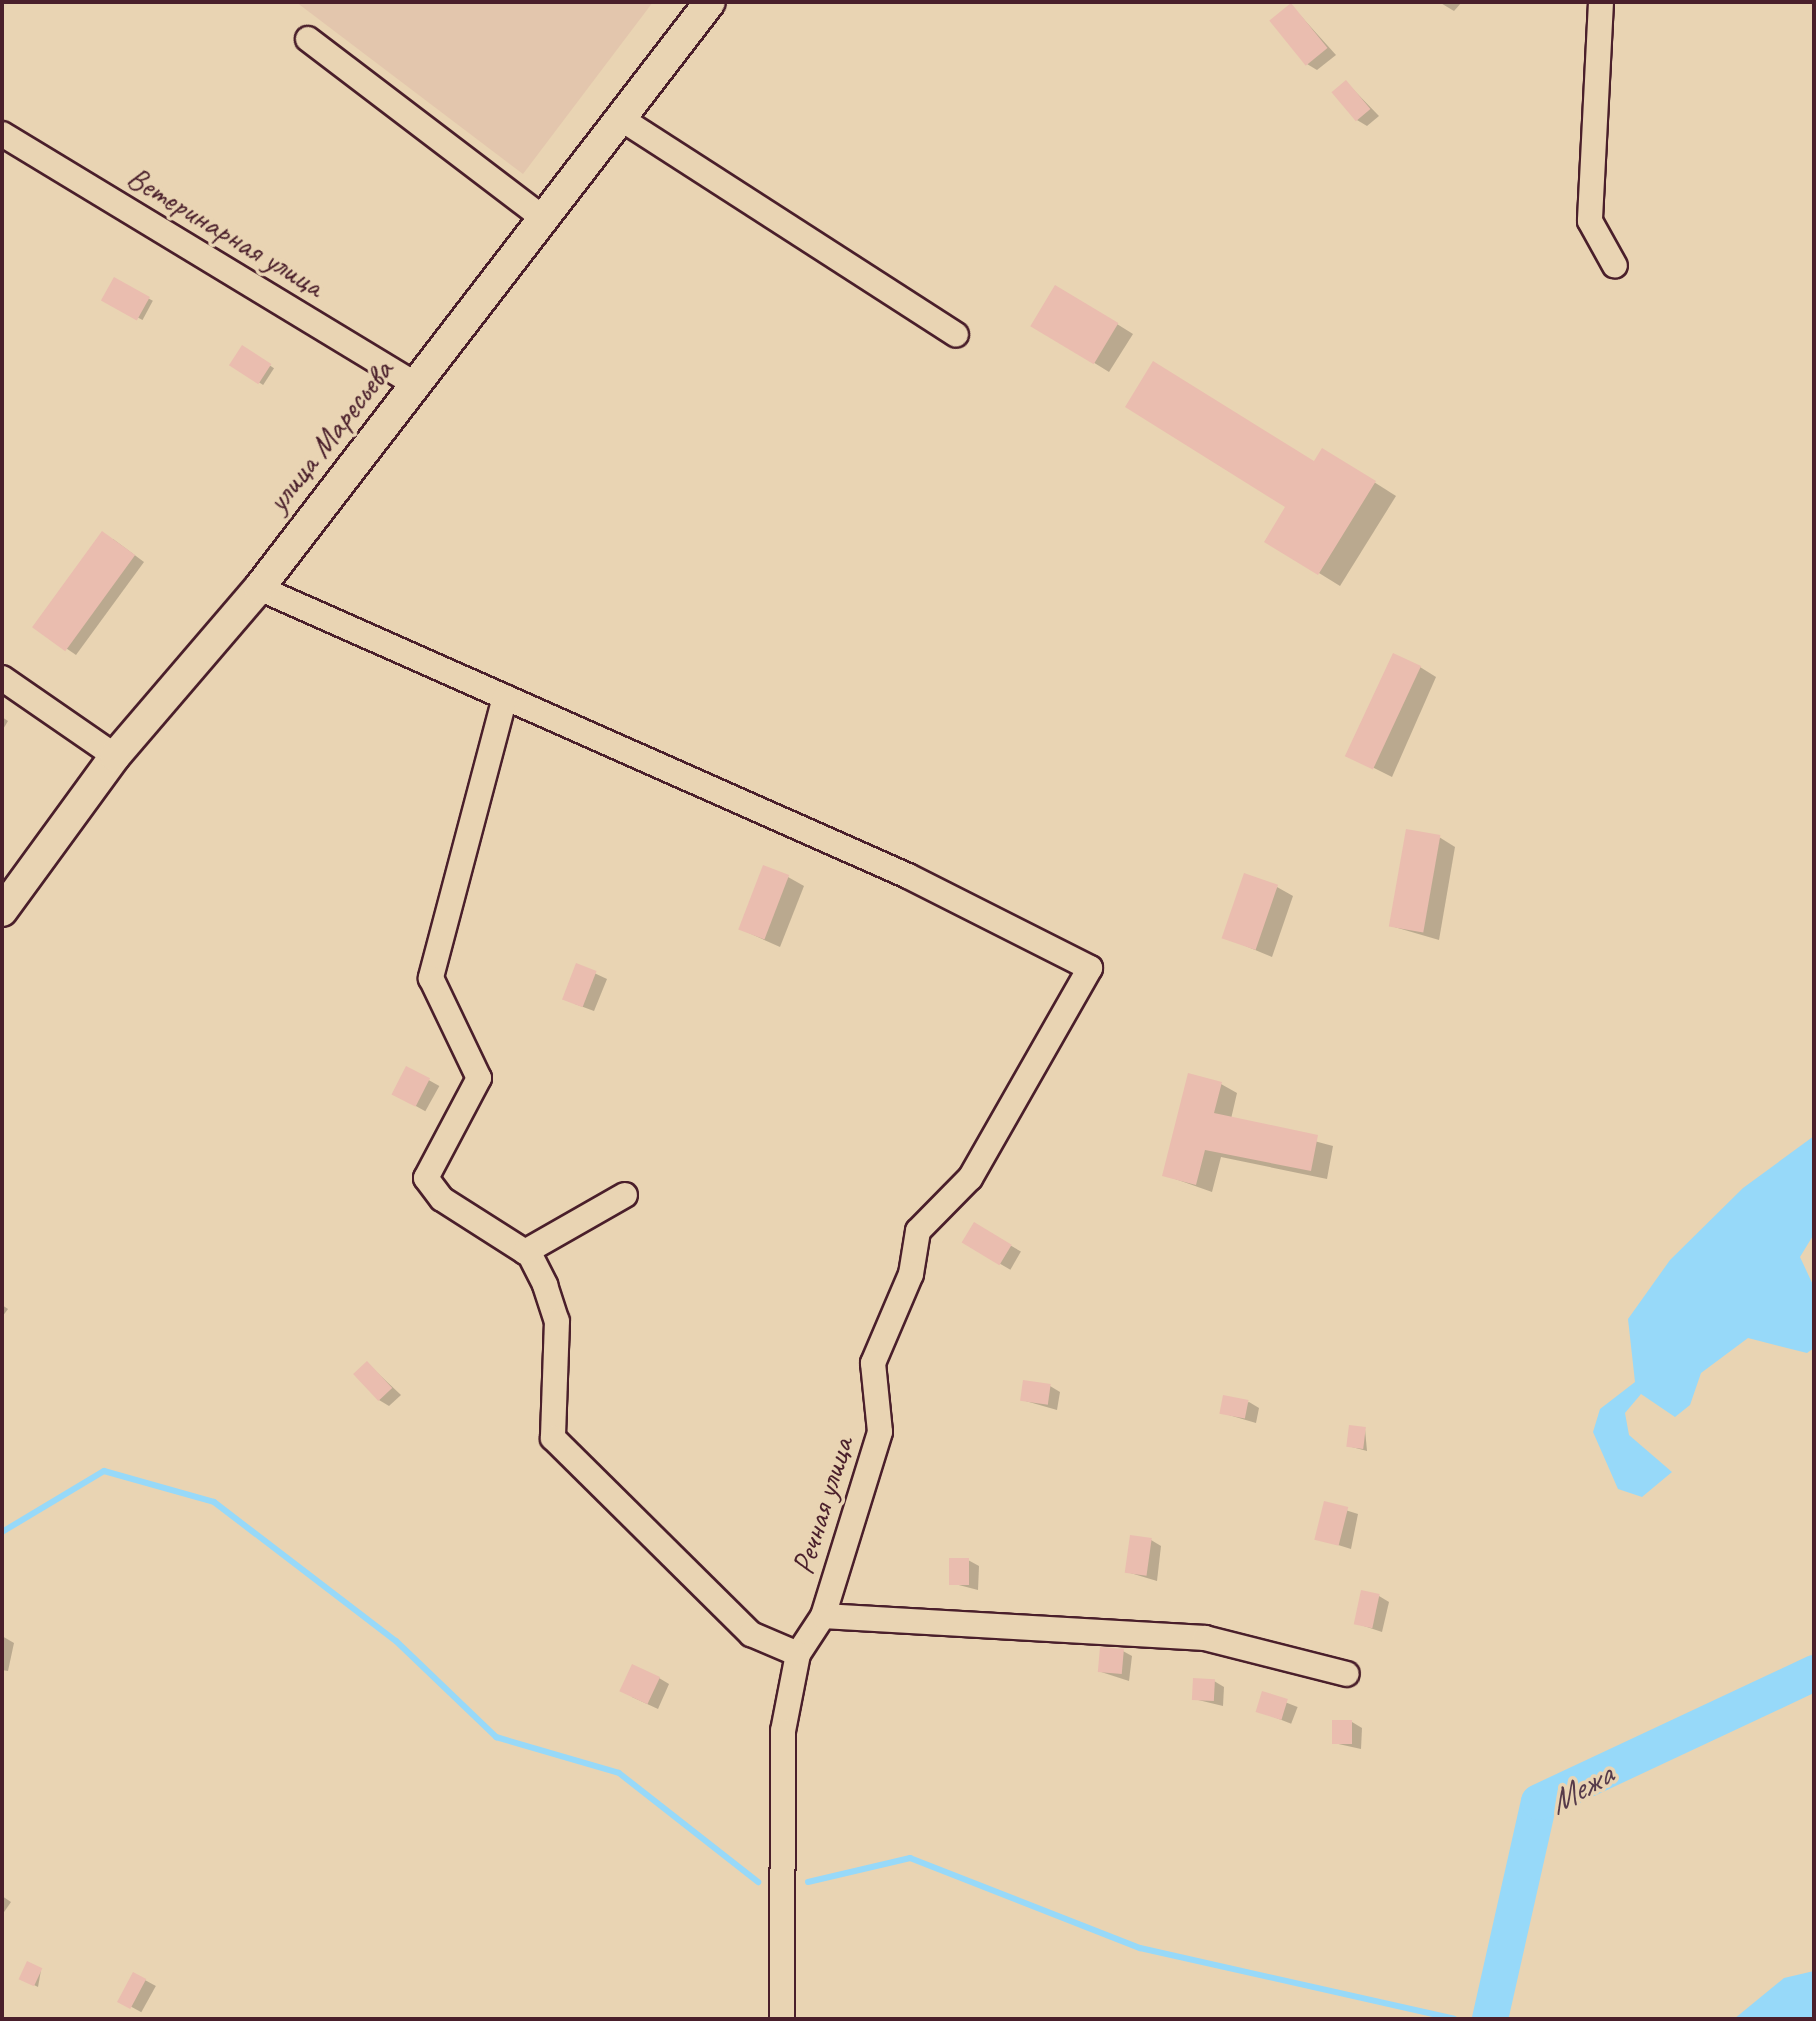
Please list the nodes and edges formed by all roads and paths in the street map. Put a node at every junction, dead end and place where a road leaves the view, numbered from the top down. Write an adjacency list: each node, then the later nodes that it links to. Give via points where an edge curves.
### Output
1 (710, 2): 4 (main road, улица Маресьева)
2 (1601, 2): 7 (street, via 1590,221)
3 (308, 39): 6 (street)
4 (623, 120): 6 (main road, улица Маресьева); 8 (street)
5 (2, 134): 9 (street, Ветеринарная улица)
6 (544, 219): 9 (main road, улица Маресьева)
7 (1615, 266)
8 (956, 335)
9 (415, 384): 10 (main road, улица Маресьева)
10 (259, 588): 12 (street); 13 (main road, улица Маресьева)
11 (2, 678): 13 (street)
12 (505, 697): 16 (street, via 431,978 479,1078 426,1178 442,1199); 17 (street, Речная улица, via 908,876 1090,968 970,1178 918,1231 911,1274 873,1363 880,1432)
13 (115, 756): 14 (main road, улица Маресьева)
14 (2, 911)
15 (625, 1195): 16 (street)
16 (525, 1252): 18 (street, via 557,1321 553,1438 751,1634)
17 (823, 1616): 18 (street, Речная улица); 19 (street, via 1205,1638)
18 (798, 1654): 20 (street, Речная улица, via 783,1731)
19 (1347, 1674)
20 (782, 2019)

